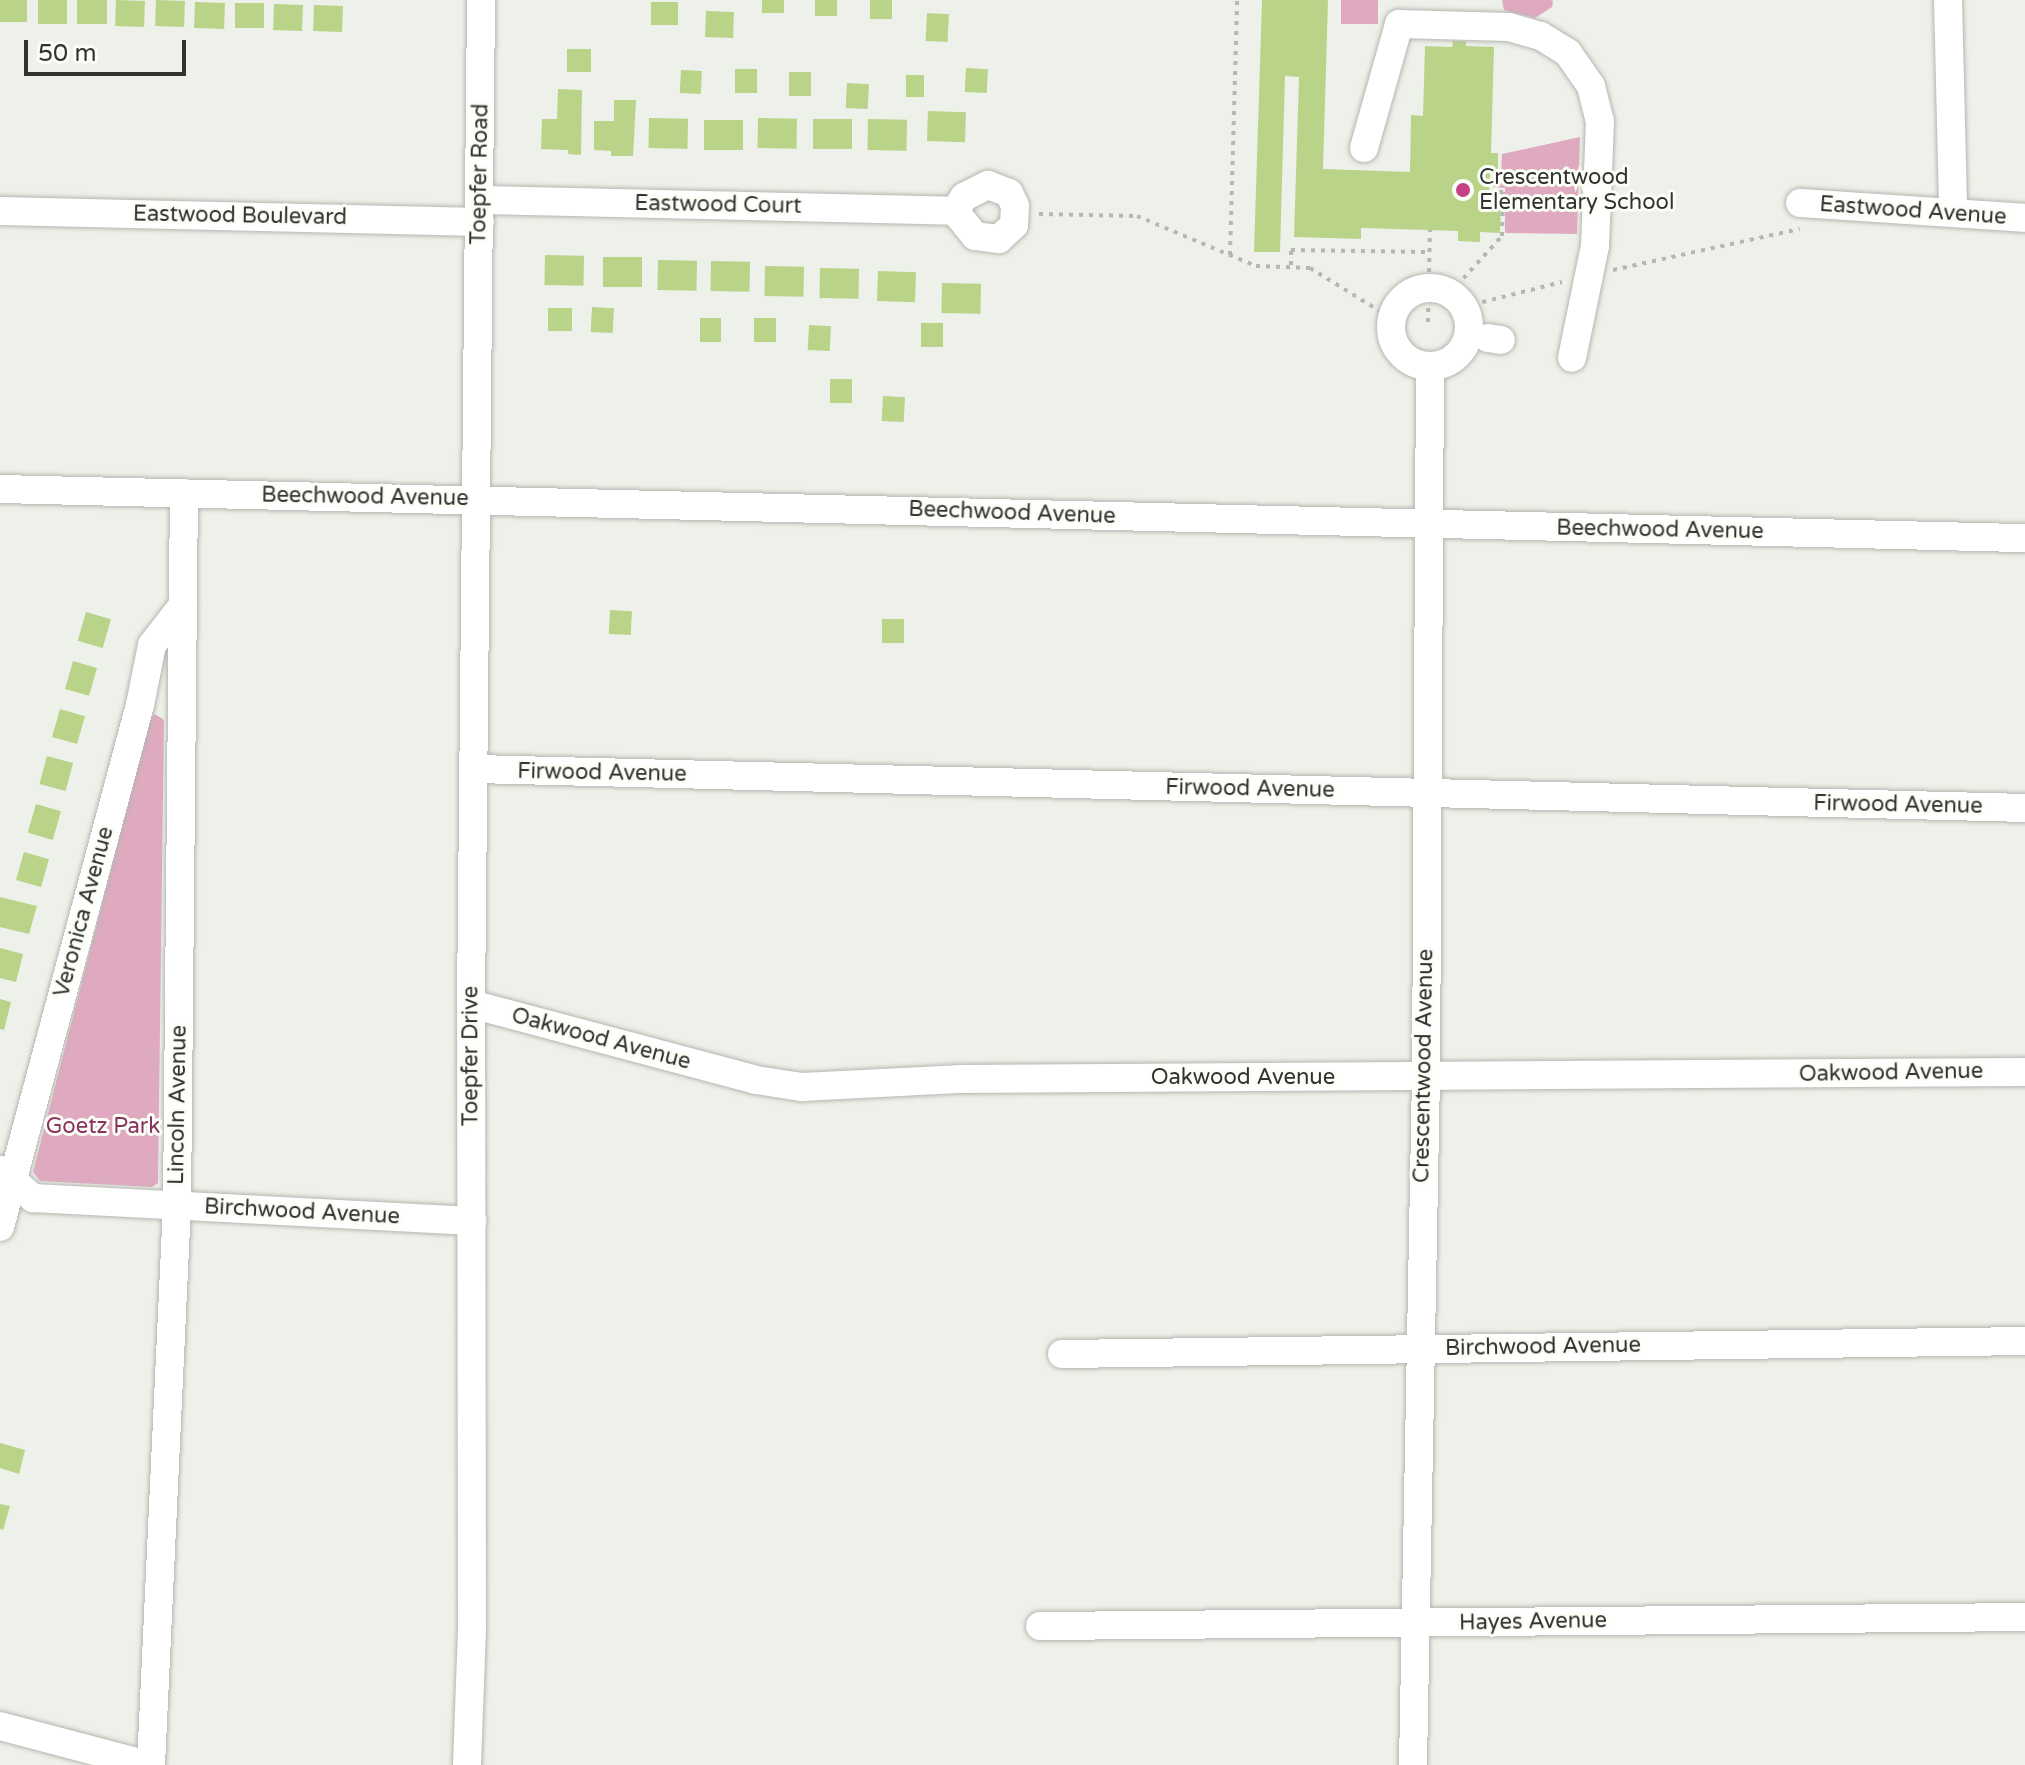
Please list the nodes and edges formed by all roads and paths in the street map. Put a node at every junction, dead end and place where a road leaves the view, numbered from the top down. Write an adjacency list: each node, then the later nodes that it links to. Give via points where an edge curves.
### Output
1 (481, 0): 8 (street, Toepfer Road)
2 (1237, 0): 15 (path)
3 (1948, 0): 10 (street)
4 (1364, 148): 17 (street, via 1399,24 1509,27 1541,36 1568,53 1591,86 1600,121 1595,246)
5 (1490, 192): 18 (path, via 1503,192 1502,236)
6 (1800, 203): 10 (street, Eastwood Avenue); 17 (path, via 1801,229)
7 (0, 211): 8 (street, Eastwood Boulevard)
8 (480, 211): 9 (street, Eastwood Court); 21 (street, Toepfer Road)
9 (955, 211)
10 (1953, 212): 12 (street, Eastwood Avenue)
11 (1034, 214): 15 (path, via 1137,216)
12 (2025, 218)
13 (1430, 230): 14 (path)
14 (1428, 252): 16 (path, via 1291,250); 18 (path)
15 (1230, 255): 16 (path, via 1256,266)
16 (1291, 265): 19 (path, via 1310,268)
17 (1586, 276): 18 (path); 22 (street)
18 (1447, 295): 19 (street, via 1412,290); 20 (path); 23 (street, via 1469,318 1469,335 1461,352)
19 (1391, 318): 23 (street, via 1398,351 1412,363)
20 (1428, 322)
21 (477, 348): 26 (street, Toepfer Drive)
22 (1572, 358)
23 (1430, 367): 27 (street, Crescentwood Avenue)
24 (0, 489): 25 (street, Beechwood Avenue)
25 (184, 493): 26 (street, Beechwood Avenue); 29 (street, Lincoln Avenue)
26 (476, 500): 27 (street, Beechwood Avenue); 30 (street, Toepfer Drive)
27 (1430, 525): 28 (street, Beechwood Avenue); 31 (street, Crescentwood Avenue)
28 (2025, 538)
29 (183, 605): 36 (street, Veronica Avenue, via 152,645 136,721); 37 (street, Lincoln Avenue)
30 (475, 769): 31 (street, Firwood Avenue); 33 (street, Toepfer Drive)
31 (1426, 793): 32 (street, Firwood Avenue); 35 (street, Crescentwood Avenue)
32 (2025, 808)
33 (471, 1004): 35 (street, Oakwood Avenue, via 756,1080 802,1087 958,1079); 38 (street, Toepfer Drive)
34 (2025, 1072): 35 (street, Oakwood Avenue)
35 (1426, 1078): 41 (street, Crescentwood Avenue)
36 (6, 1174): 37 (street, Birchwood Avenue, via 33,1198); 39 (street, Veronica Avenue)
37 (177, 1205): 38 (street, Birchwood Avenue); 47 (street, Lincoln Avenue)
38 (472, 1221): 48 (street, Toepfer Drive)
39 (0, 1227)
40 (2025, 1341): 41 (street, Birchwood Avenue)
41 (1418, 1349): 42 (street, Birchwood Avenue); 44 (street, Crescentwood Avenue)
42 (1062, 1354)
43 (2025, 1617): 44 (street, Hayes Avenue)
44 (1417, 1624): 45 (street, Hayes Avenue); 49 (street, Crescentwood Avenue)
45 (1040, 1626)
46 (0, 1726): 47 (street)
47 (150, 1765)
48 (467, 1765)
49 (1413, 1765)

